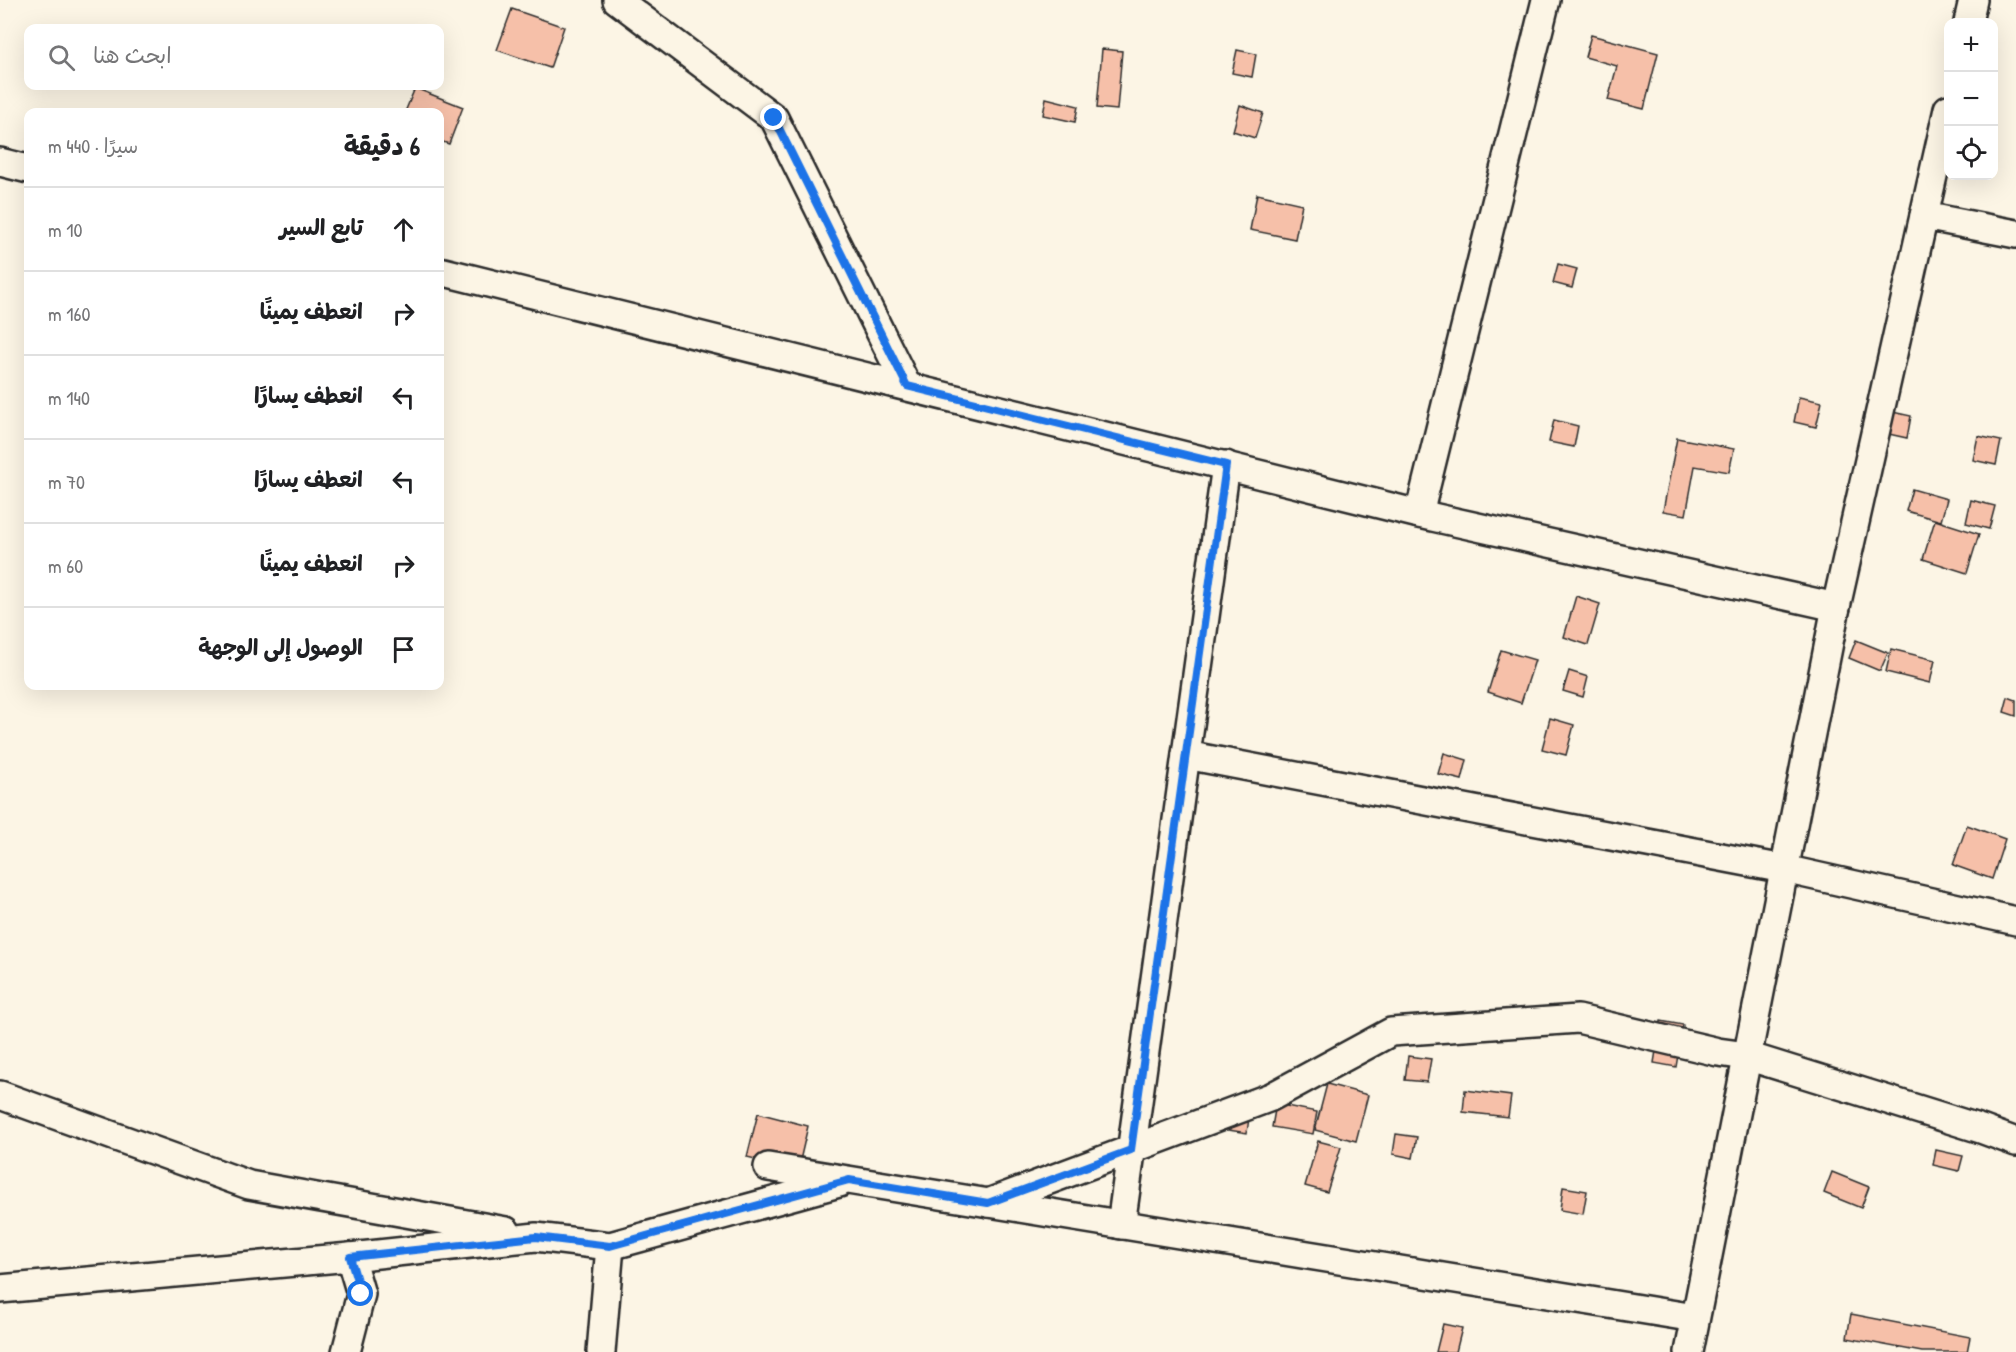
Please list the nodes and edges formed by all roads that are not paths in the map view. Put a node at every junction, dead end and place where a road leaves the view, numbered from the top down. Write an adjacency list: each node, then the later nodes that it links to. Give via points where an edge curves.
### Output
1 (616, 0): 11 (street, via 774,118)
2 (1546, 0): 13 (street)
3 (1973, 0): 4 (street)
4 (1969, 18)
5 (1944, 126): 8 (street)
6 (0, 162): 7 (street)
7 (24, 168)
8 (1924, 216): 9 (street); 14 (street)
9 (2016, 234)
10 (444, 272): 11 (street)
11 (907, 386): 12 (street)
12 (1226, 465): 13 (street); 15 (street)
13 (1419, 514): 14 (street)
14 (1836, 607): 16 (street)
15 (1186, 755): 16 (street); 21 (street)
16 (1784, 869): 17 (street); 18 (street)
17 (2016, 921)
18 (1747, 1056): 20 (street); 21 (street, via 1578,1019 1391,1032 1271,1097); 30 (street)
19 (0, 1095): 26 (street, via 249,1185)
20 (2016, 1142)
21 (1131, 1150): 24 (street); 25 (street)
22 (768, 1167): 23 (street)
23 (849, 1180): 24 (street); 27 (street)
24 (988, 1203): 25 (street)
25 (1121, 1225): 30 (street)
26 (536, 1237): 27 (street); 28 (street)
27 (610, 1246): 32 (street)
28 (350, 1257): 29 (street); 31 (street, via 361,1294)
29 (0, 1289)
30 (1695, 1318): 33 (street)
31 (346, 1352)
32 (601, 1352)
33 (1689, 1352)

